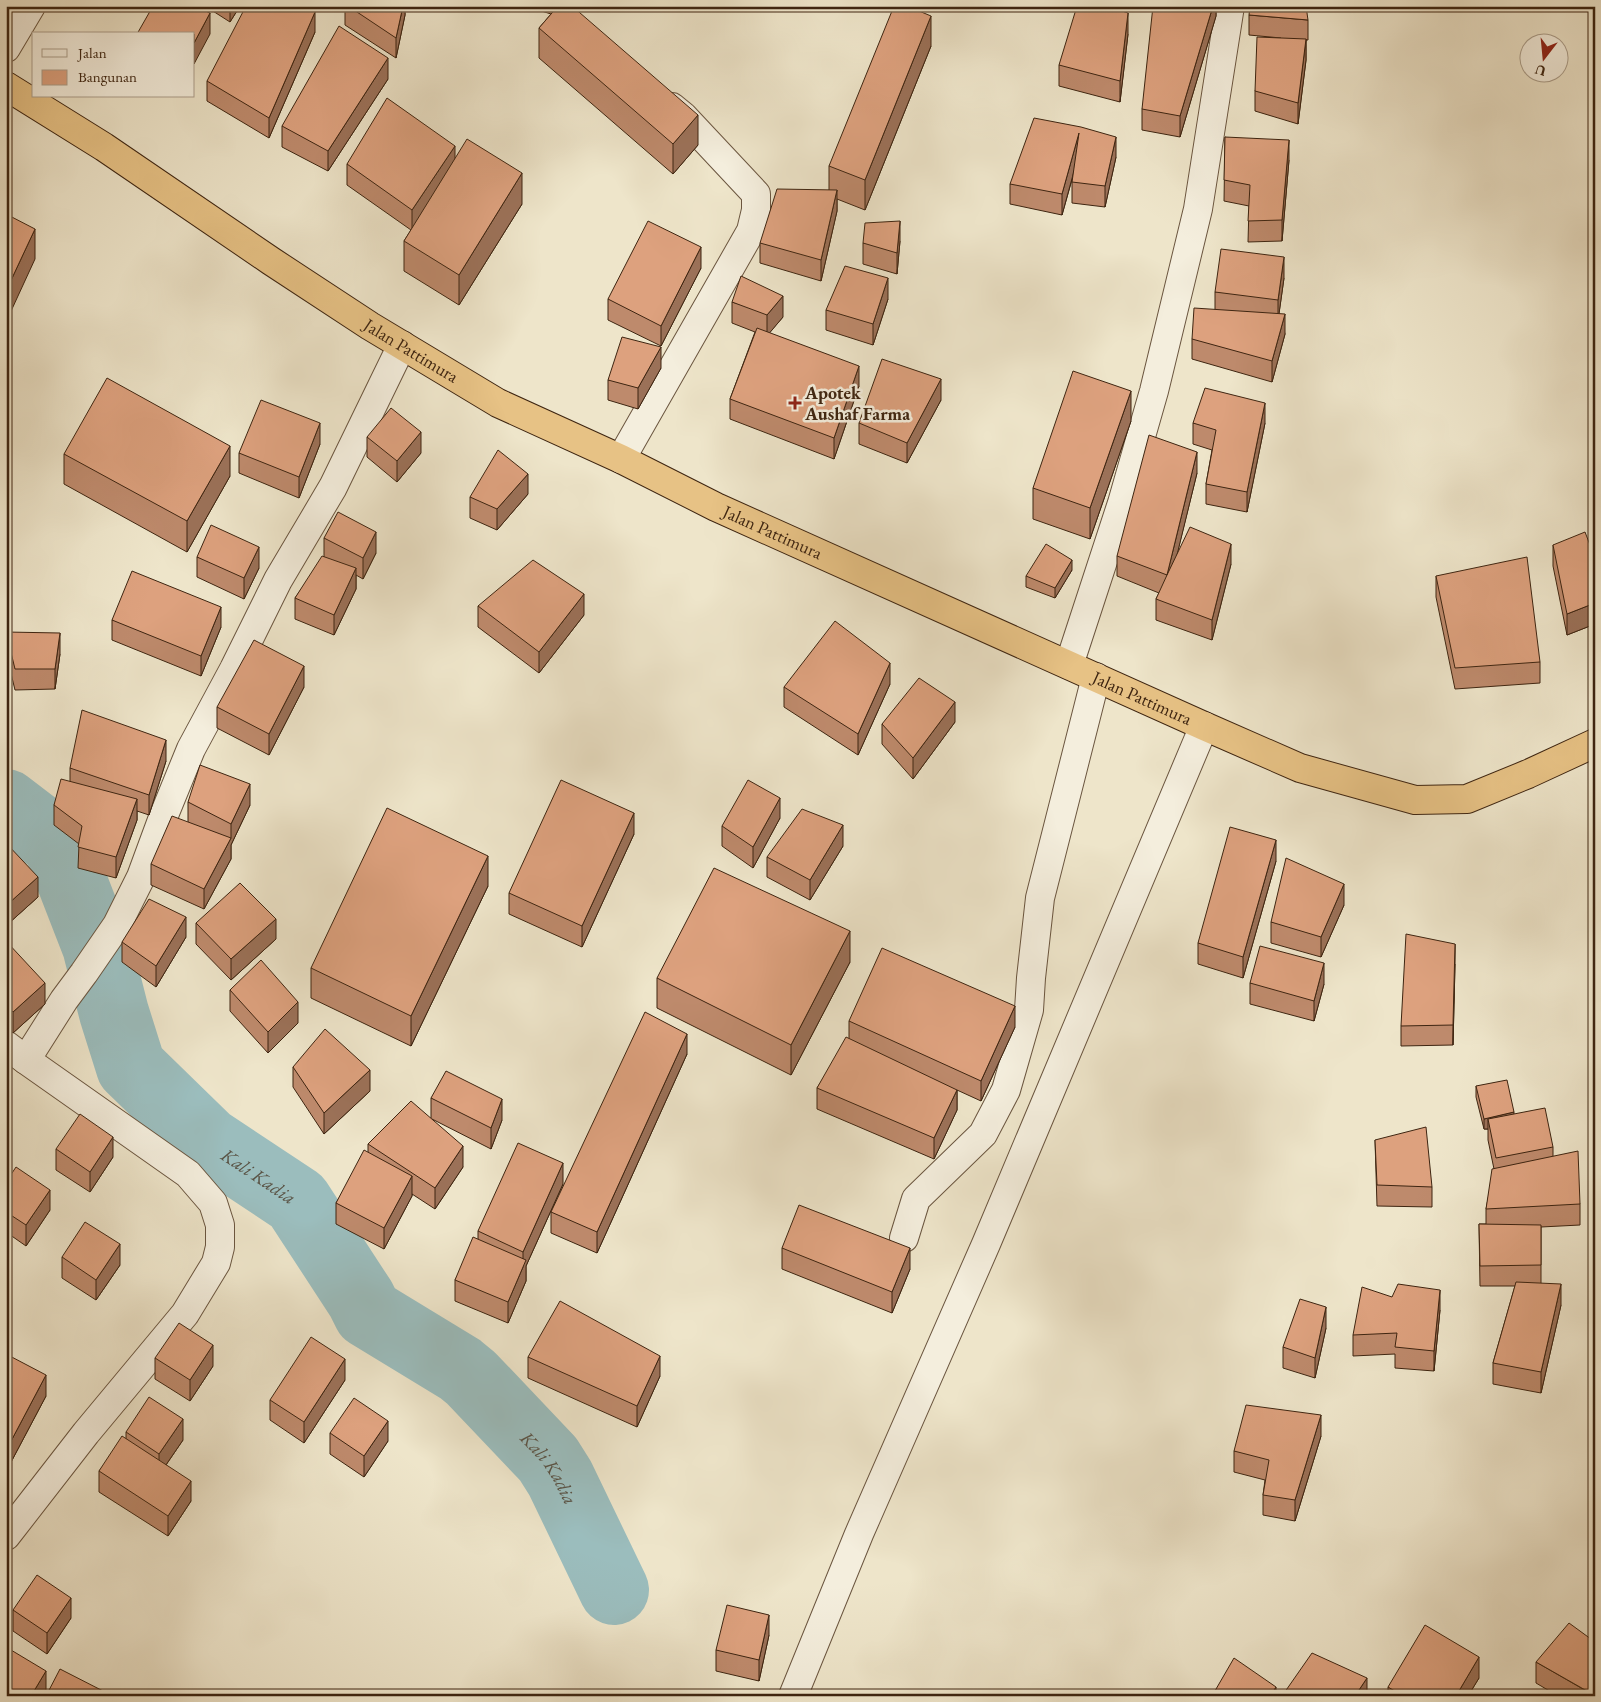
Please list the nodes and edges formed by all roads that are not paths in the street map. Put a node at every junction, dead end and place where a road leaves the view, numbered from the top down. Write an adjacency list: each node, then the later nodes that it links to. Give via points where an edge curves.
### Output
1 (31, 6): 3 (street)
2 (1230, 6): 8 (street, via 1198,209 1161,364 1122,502)
3 (6, 48)
4 (6, 86): 6 (highway, Jalan Pattimura, via 104,147 271,261)
5 (654, 91): 7 (street, via 683,116 756,194 756,210 751,231)
6 (402, 345): 7 (highway, Jalan Pattimura, via 498,403); 12 (street, via 333,487 278,580 191,749 141,877 117,926 41,1038)
7 (621, 459): 8 (highway, Jalan Pattimura, via 716,506)
8 (1069, 665): 9 (highway, Jalan Pattimura)
9 (1096, 677): 10 (highway, Jalan Pattimura); 13 (street, via 1040,898 1029,1010 1006,1090 983,1134 916,1199)
10 (1204, 726): 11 (highway, Jalan Pattimura, via 1300,768 1416,800 1467,799); 15 (street)
11 (1595, 742)
12 (16, 1053): 14 (street, via 188,1174 213,1202 220,1225 220,1247 216,1263 185,1314)
13 (904, 1238)
14 (6, 1536)
15 (793, 1696)

